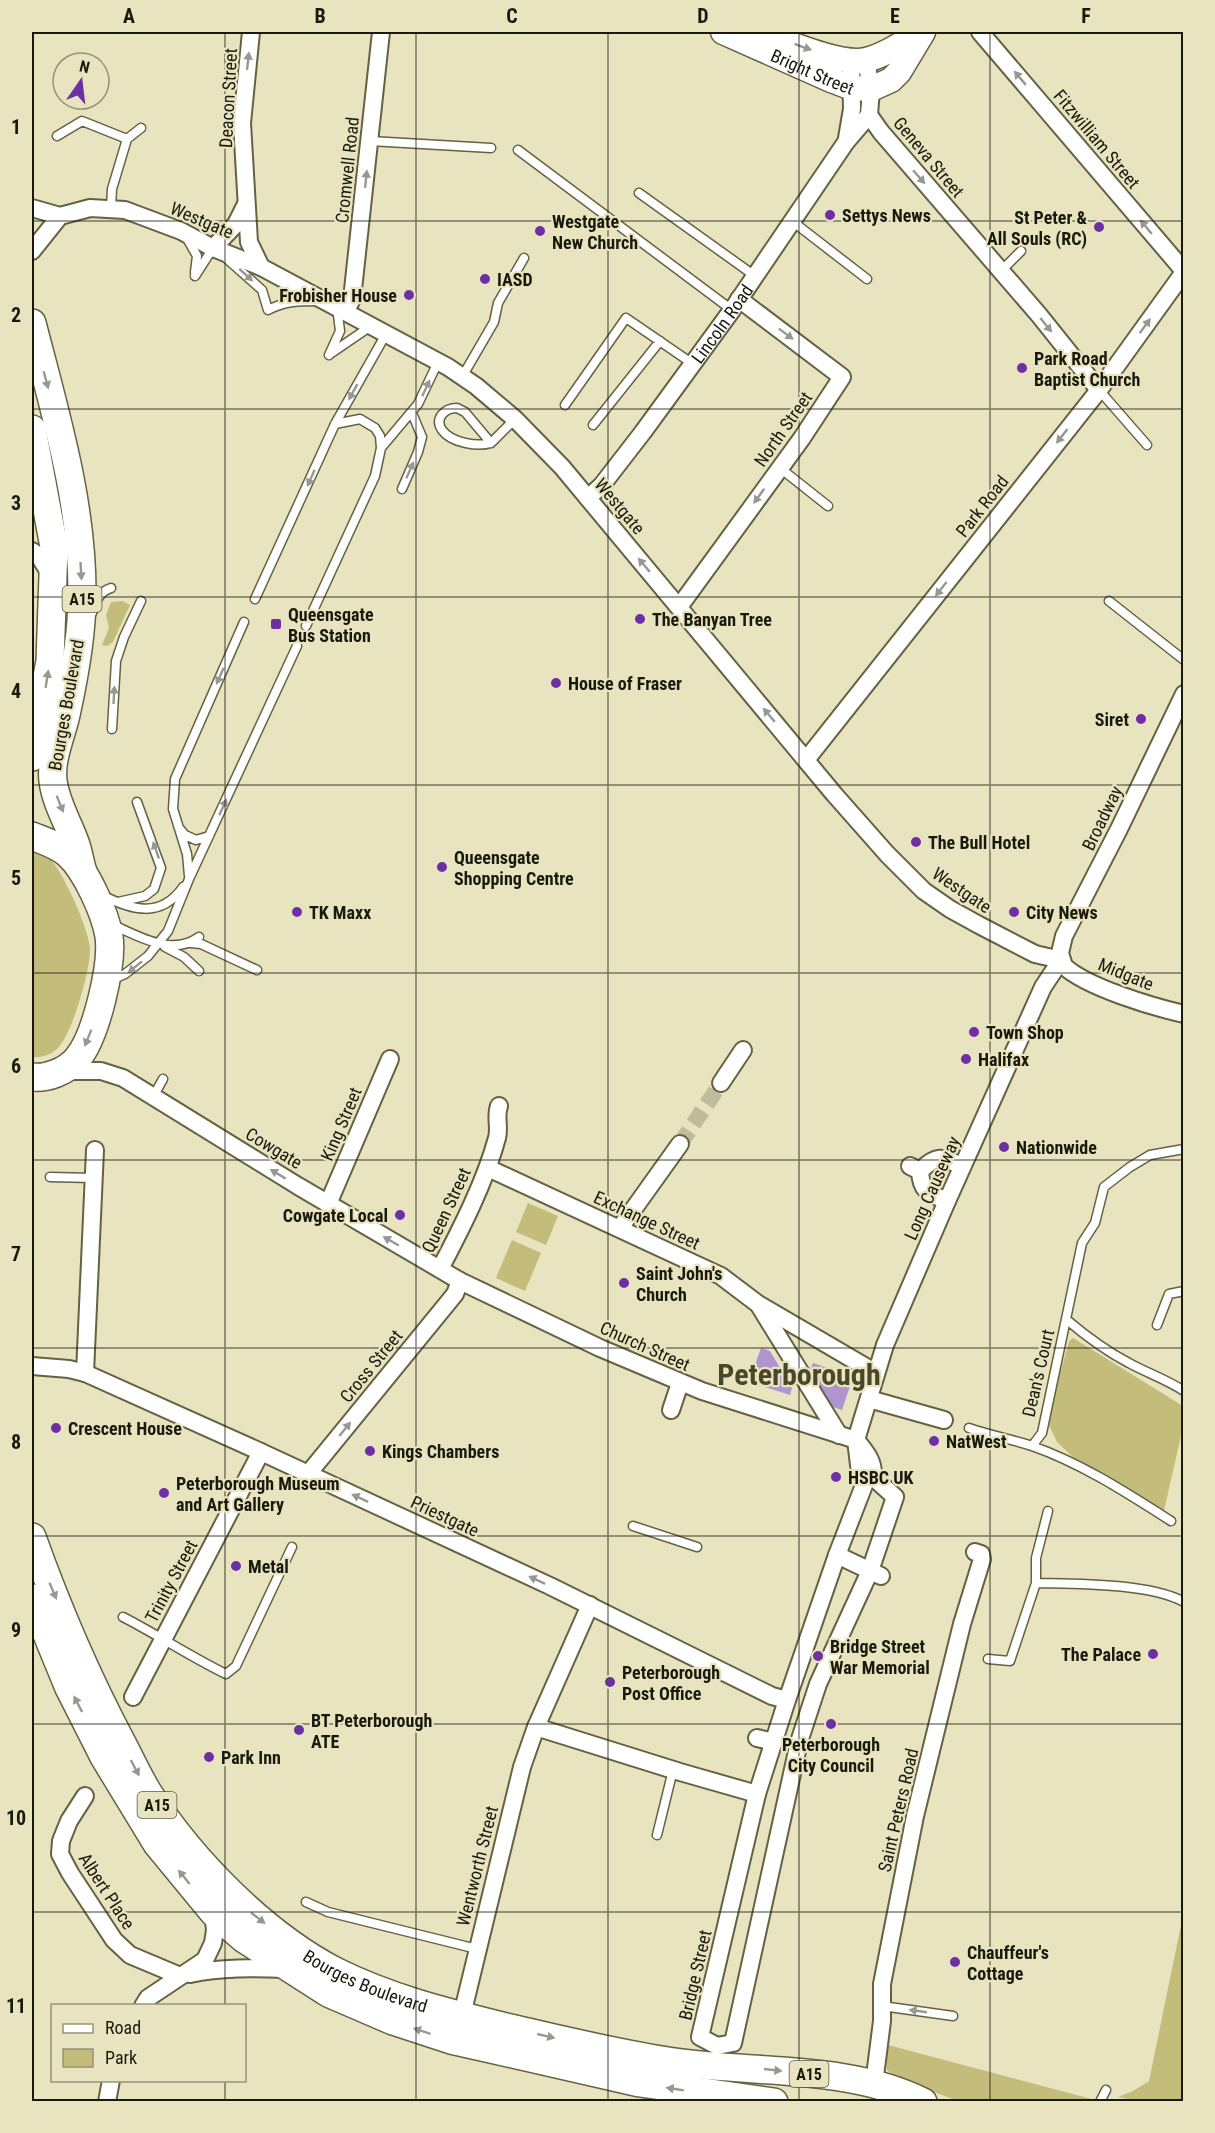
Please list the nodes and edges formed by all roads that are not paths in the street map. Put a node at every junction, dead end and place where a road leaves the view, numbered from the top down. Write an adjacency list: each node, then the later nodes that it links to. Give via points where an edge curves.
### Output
1 (251, 32): 18 (street, Deacon Street, one-way to 1, via 242,123)
2 (381, 32): 13 (street, Cromwell Road)
3 (723, 32): 8 (street, Bright Street)
4 (755, 32): 7 (street, Bright Street, one-way to 7, via 817,52)
5 (922, 32): 7 (street, via 882,55); 8 (street, via 899,72 880,86)
6 (980, 32): 30 (street, Fitzwilliam Street, one-way to 6)
7 (858, 60): 8 (street, Lincoln Road)
8 (861, 88): 9 (street, Lincoln Road); 14 (street, Lincoln Road)
9 (869, 114): 14 (street, Lincoln Road); 29 (street, Geneva Street, one-way to 29, via 885,138)
10 (141, 128): 12 (lane)
11 (57, 136): 12 (lane, via 82,121)
12 (127, 139): 20 (lane, via 112,189)
13 (370, 141): 15 (lane); 34 (street, Cromwell Road, one-way to 13, via 352,299)
14 (846, 142): 22 (street, Lincoln Road)
15 (491, 148)
16 (518, 150): 33 (lane)
17 (639, 193): 31 (lane)
18 (246, 204): 24 (street, via 236,224); 28 (street, Deacon Street, via 249,242)
19 (32, 208): 21 (street)
20 (111, 208): 21 (street, Westgate, via 90,208); 23 (street, Westgate)
21 (60, 216): 25 (street)
22 (792, 221): 31 (street, Lincoln Road); 32 (lane)
23 (181, 231): 24 (street, Westgate); 24 (lane, via 197,256 195,276)
24 (213, 248): 28 (street, Westgate); 34 (lane, one-way to 34, via 262,290 268,310 298,301)
25 (32, 251)
26 (1021, 251): 29 (lane)
27 (524, 258): 41 (lane)
28 (261, 267): 34 (street, Westgate)
29 (1000, 271): 42 (street, Geneva Street, one-way to 42)
30 (1184, 272): 42 (street, Park Road, one-way to 30)
31 (755, 276): 33 (street, Lincoln Road)
32 (867, 279)
33 (736, 304): 40 (street, Lincoln Road); 52 (street, North Street, one-way to 52, via 842,377)
34 (336, 306): 36 (street, Westgate); 36 (lane, via 340,331 330,355)
35 (32, 323): 57 (main road, Bourges Boulevard / A15, one-way to 57, via 75,499)
36 (371, 326): 37 (street, Westgate)
37 (386, 334): 39 (street, Westgate); 46 (lane, one-way to 46)
38 (660, 341): 40 (lane); 43 (lane, via 626,318); 47 (lane)
39 (438, 362): 41 (street, Westgate); 44 (lane, one-way to 39)
40 (693, 364): 54 (street, Lincoln Road)
41 (462, 377): 45 (street, Westgate)
42 (1098, 390): 50 (lane); 73 (street, Park Road, one-way to 73)
43 (565, 405)
44 (412, 413): 51 (lane); 53 (lane, one-way to 44, via 422,437)
45 (515, 419): 49 (lane); 54 (street, Westgate)
46 (335, 424): 51 (lane, via 360,418 375,428); 61 (lane, one-way to 61)
47 (593, 426)
48 (32, 429): 56 (main road, Bourges Boulevard / A15)
49 (491, 442): 49 (lane, via 474,446 445,433 440,425 441,416 452,408 461,409)
50 (1147, 445)
51 (381, 448): 66 (lane, via 375,476)
52 (780, 468): 55 (lane); 64 (street, North Street, one-way to 64)
53 (402, 489)
54 (588, 498): 64 (street, Westgate, one-way to 54)
55 (828, 506)
56 (39, 507): 57 (street, via 70,521); 59 (main road, Bourges Boulevard / A15, via 54,547)
57 (80, 537): 68 (main road, Bourges Boulevard / A15, one-way to 68, via 82,597)
58 (32, 551): 59 (street)
59 (53, 578): 72 (main road, Bourges Boulevard / A15, one-way to 59, via 50,661)
60 (111, 588): 68 (lane, via 98,596)
61 (255, 599)
62 (141, 601): 71 (lane, one-way to 62, via 116,661)
63 (1109, 601): 69 (lane)
64 (679, 607): 73 (street, Westgate, one-way to 64)
65 (244, 622): 75 (lane, one-way to 75, via 175,779 173,809)
66 (306, 626)
67 (297, 646): 77 (lane, one-way to 67)
68 (78, 650): 79 (main road, Bourges Boulevard / A15, one-way to 79, via 52,779)
69 (1184, 660)
70 (1184, 694): 84 (street, Broadway, via 1064,936)
71 (112, 729)
72 (32, 757)
73 (806, 760): 84 (street, Westgate, via 924,891 978,926 1035,954)
74 (137, 802): 80 (lane, one-way to 74, via 154,889 161,868)
75 (178, 826): 77 (lane, via 196,840); 78 (lane)
76 (32, 836): 79 (main road, via 69,854)
77 (209, 836): 78 (lane)
78 (189, 879): 80 (lane, via 174,898 156,907); 83 (lane)
79 (87, 881): 80 (main road)
80 (111, 911): 83 (lane); 87 (main road)
81 (199, 937): 82 (lane)
82 (191, 943): 83 (lane); 85 (lane)
83 (160, 944): 86 (lane); 87 (lane, one-way to 87, via 125,974)
84 (1061, 960): 88 (street, Midgate, via 1068,969 1108,990); 99 (street, Long Causeway, via 1043,987)
85 (257, 970)
86 (199, 971)
87 (106, 983): 91 (main road, one-way to 91, via 76,1061)
88 (1184, 1014)
89 (743, 1050): 93 (street)
90 (390, 1059): 104 (street, King Street)
91 (40, 1077): 94 (street, Cowgate, via 101,1071 117,1075)
92 (163, 1079): 94 (lane)
93 (721, 1083)
94 (153, 1098): 104 (street, Cowgate, one-way to 94)
95 (499, 1106): 100 (street, Queen Street, via 498,1136)
96 (680, 1144): 105 (street)
97 (1184, 1149): 110 (lane, Dean's Court, via 1150,1155 1104,1186 1095,1223 1082,1243)
98 (95, 1150): 102 (street)
99 (962, 1166): 103 (street, Long Causeway); 103 (street, via 944,1158 915,1168 927,1192)
100 (488, 1168): 105 (street, Exchange Street); 106 (street, Queen Street)
101 (50, 1177): 102 (lane)
102 (93, 1178): 113 (street)
103 (947, 1201): 114 (street, Long Causeway)
104 (328, 1204): 106 (street, Cowgate, one-way to 104)
105 (620, 1228): 109 (street, Exchange Street, via 723,1271)
106 (440, 1269): 107 (street, Cowgate)
107 (460, 1281): 115 (street, Church Street); 125 (street, Cross Street, one-way to 107, via 455,1294)
108 (1184, 1291): 111 (lane, via 1169,1294)
109 (758, 1304): 114 (street, Exchange Street); 121 (street)
110 (1067, 1320): 116 (lane, via 1096,1344); 123 (lane, Dean's Court, via 1042,1433)
111 (1157, 1325)
112 (32, 1366): 113 (street, Priestgate)
113 (84, 1373): 124 (street, Priestgate)
114 (876, 1373): 117 (street, Long Causeway)
115 (680, 1383): 118 (street); 121 (street, Church Street)
116 (1184, 1391)
117 (869, 1399): 119 (street); 122 (street, Long Causeway)
118 (671, 1410)
119 (944, 1420)
120 (969, 1428): 123 (lane)
121 (839, 1435): 122 (street, Church Street)
122 (856, 1440): 126 (street, Bridge Street, via 874,1468)
123 (1032, 1446): 128 (lane, via 1113,1484)
124 (261, 1452): 125 (street, Priestgate); 141 (street, Trinity Street)
125 (308, 1474): 139 (street, Priestgate, one-way to 125)
126 (870, 1478): 134 (street, Bridge Street); 135 (street, Bridge Street, via 895,1497)
127 (1048, 1511): 136 (lane, via 1036,1558)
128 (1171, 1521)
129 (633, 1526): 132 (lane)
130 (32, 1537): 157 (main road, Bourges Boulevard / A15, one-way to 157, via 110,1720 148,1793 176,1832 252,1913 319,1962 392,1996)
131 (292, 1547): 141 (lane, via 236,1666 226,1674)
132 (697, 1547)
133 (975, 1552): 156 (street, Saint Peters Road, via 982,1559 915,1816 882,1984)
134 (837, 1555): 135 (street); 144 (street, Bridge Street)
135 (876, 1573): 147 (street, Bridge Street, via 818,1684 799,1742 733,2043 717,2046 700,2037)
136 (1036, 1583): 138 (lane, via 1170,1594); 142 (lane, via 1010,1661)
137 (32, 1598): 151 (main road, Bourges Boulevard / A15, one-way to 137, via 157,1844 104,1756 69,1688)
138 (1184, 1602)
139 (590, 1605): 144 (street, Priestgate); 145 (street, Wentworth Street)
140 (123, 1617): 141 (lane)
141 (163, 1638): 143 (street, Trinity Street)
142 (988, 1659)
143 (133, 1697)
144 (779, 1698): 147 (street, Bridge Street, via 766,1740)
145 (536, 1727): 146 (street); 152 (street, Wentworth Street, via 522,1767)
146 (676, 1771): 147 (street); 149 (lane)
147 (757, 1794)
148 (85, 1796): 154 (street, Albert Place, via 61,1841 60,1854 70,1873 114,1940 130,1955)
149 (657, 1834)
150 (306, 1902): 152 (lane, via 328,1912)
151 (213, 1912): 153 (main road, Bourges Boulevard / A15); 154 (street, via 214,1936 205,1960)
152 (477, 1949): 157 (street, Wentworth Street)
153 (289, 1969): 154 (street, via 206,1970); 163 (main road, Bourges Boulevard / A15, one-way to 153, via 640,2083 451,2040 364,2010)
154 (180, 1976): 155 (street)
155 (145, 2004)
156 (882, 2006): 158 (lane, one-way to 156); 160 (street, Saint Peters Road)
157 (462, 2015): 160 (main road, Bourges Boulevard / A15, one-way to 160, via 669,2062)
158 (953, 2016)
159 (111, 2082): 162 (street)
160 (874, 2084): 164 (main road, Bourges Boulevard / A15, via 902,2091)
161 (1106, 2090): 165 (lane)
162 (106, 2102)
163 (774, 2102)
164 (923, 2102)
165 (1100, 2102)

